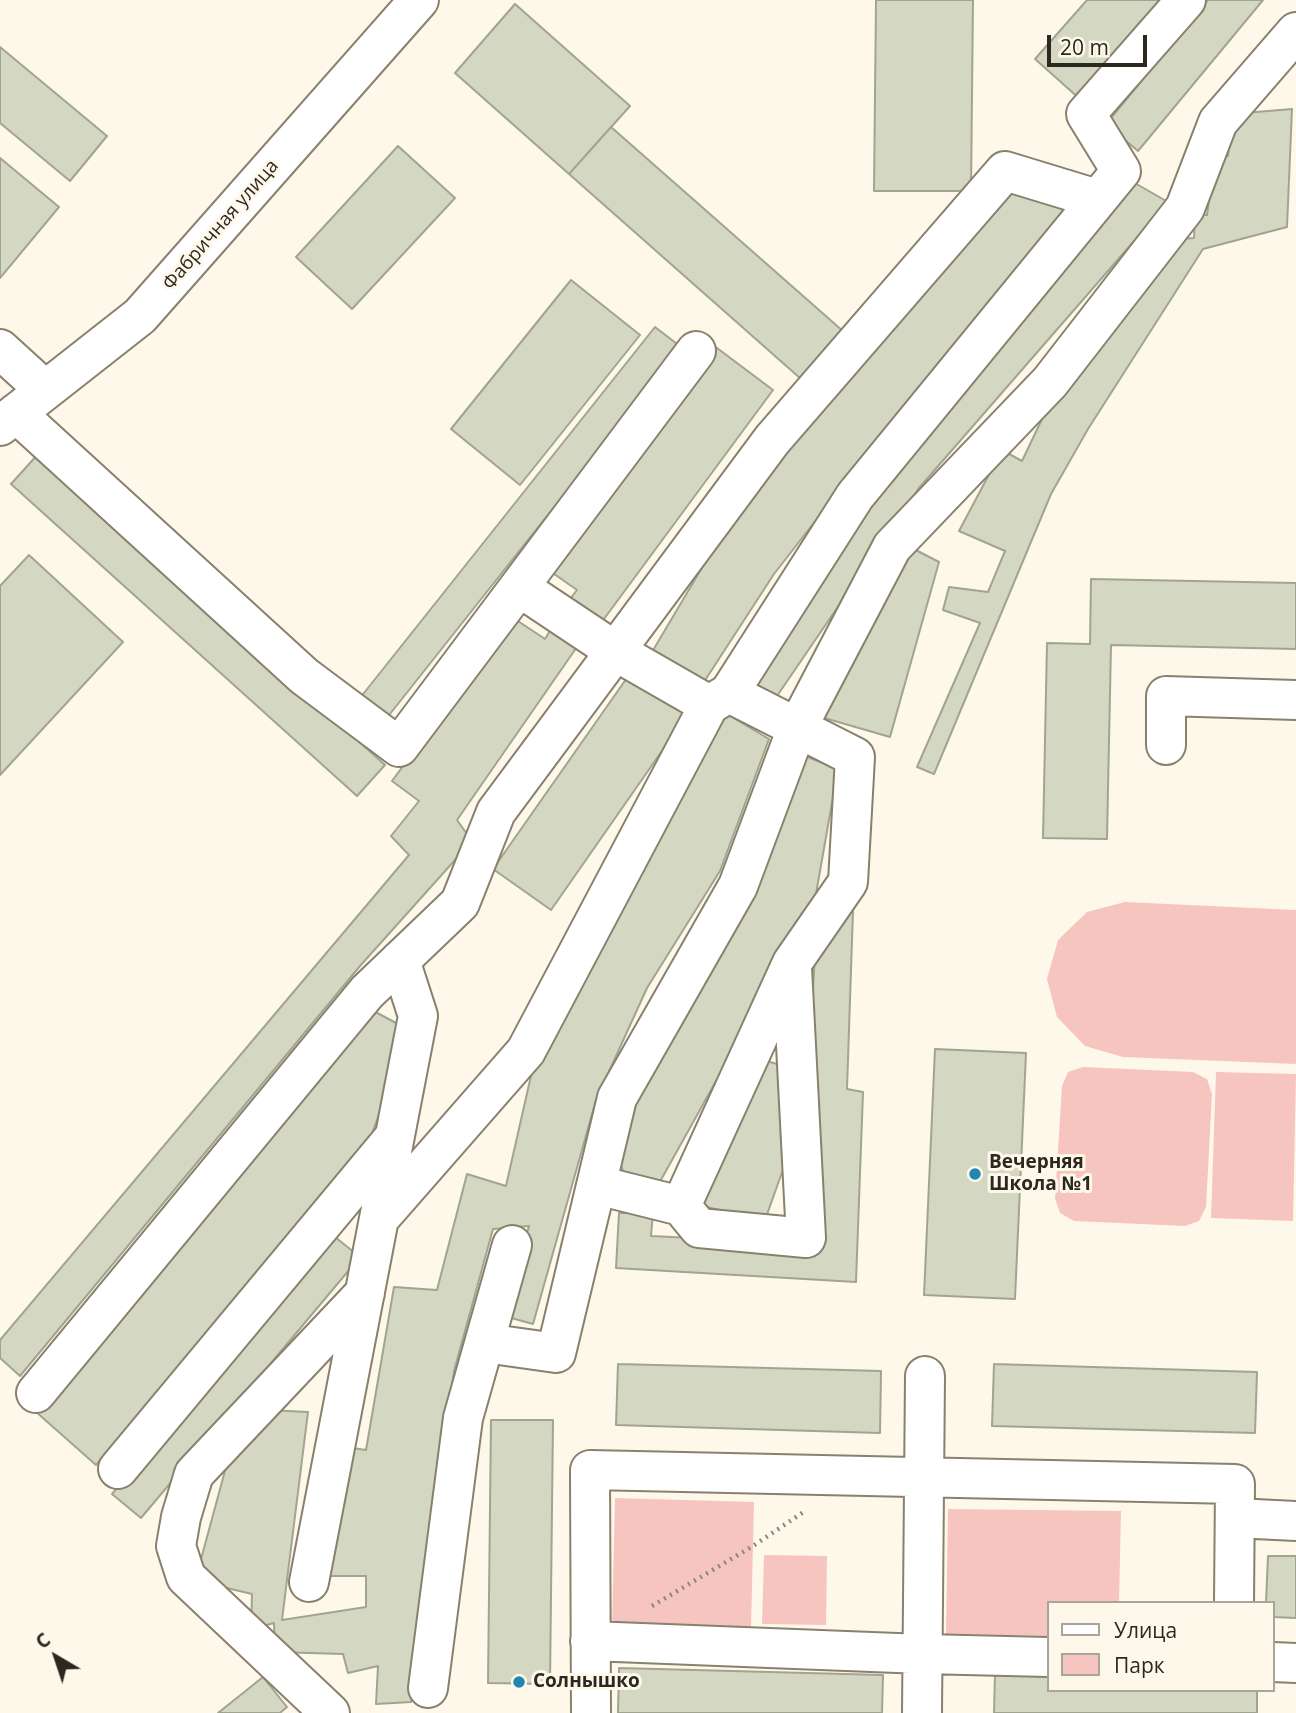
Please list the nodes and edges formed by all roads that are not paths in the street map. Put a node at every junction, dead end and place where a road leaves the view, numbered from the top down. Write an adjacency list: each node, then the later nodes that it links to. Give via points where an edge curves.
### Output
1 (419, 0): 7 (street, Фабричная улица, via 140,316)
2 (1186, 0): 4 (street, via 1086,114 1121,171)
3 (1296, 32): 13 (street, via 1218,122 1185,208 1076,349 892,547)
4 (1097, 199): 10 (street, via 1005,171 772,440); 11 (street, via 855,496)
5 (0, 349): 7 (street)
6 (696, 351): 9 (street)
7 (45, 390): 8 (street, Фабричная улица)
8 (8, 419): 9 (street, via 304,676 399,747)
9 (519, 587): 10 (street)
10 (615, 651): 11 (street); 15 (street, via 496,812 460,904)
11 (719, 699): 13 (street); 20 (street, via 526,1051)
12 (1296, 700): 14 (street, via 1166,696)
13 (797, 727): 16 (street, via 855,757 848,882); 18 (street, via 738,886 617,1098)
14 (1166, 745)
15 (400, 960): 17 (street, via 418,1016); 25 (street, via 367,992)
16 (792, 963): 19 (street); 19 (street, via 806,1238 699,1228)
17 (395, 1136): 20 (street); 26 (street)
18 (597, 1185): 19 (street); 23 (street, via 556,1353)
19 (681, 1206)
20 (379, 1219): 22 (street)
21 (512, 1245): 23 (street)
22 (365, 1293): 30 (street); 38 (street, via 194,1474 176,1546 186,1577)
23 (485, 1343): 37 (street, via 463,1418)
24 (925, 1376): 27 (street)
25 (36, 1394)
26 (118, 1469)
27 (924, 1478): 28 (street, via 1236,1484); 32 (street, via 590,1470); 33 (street)
28 (1235, 1518): 29 (street); 31 (street)
29 (1296, 1521)
30 (309, 1582)
31 (1234, 1601)
32 (590, 1641): 33 (street); 39 (street)
33 (923, 1654): 34 (street); 40 (street)
34 (1048, 1657)
35 (1275, 1662): 36 (street)
36 (1296, 1663)
37 (428, 1688)
38 (330, 1713)
39 (591, 1713)
40 (922, 1713)

